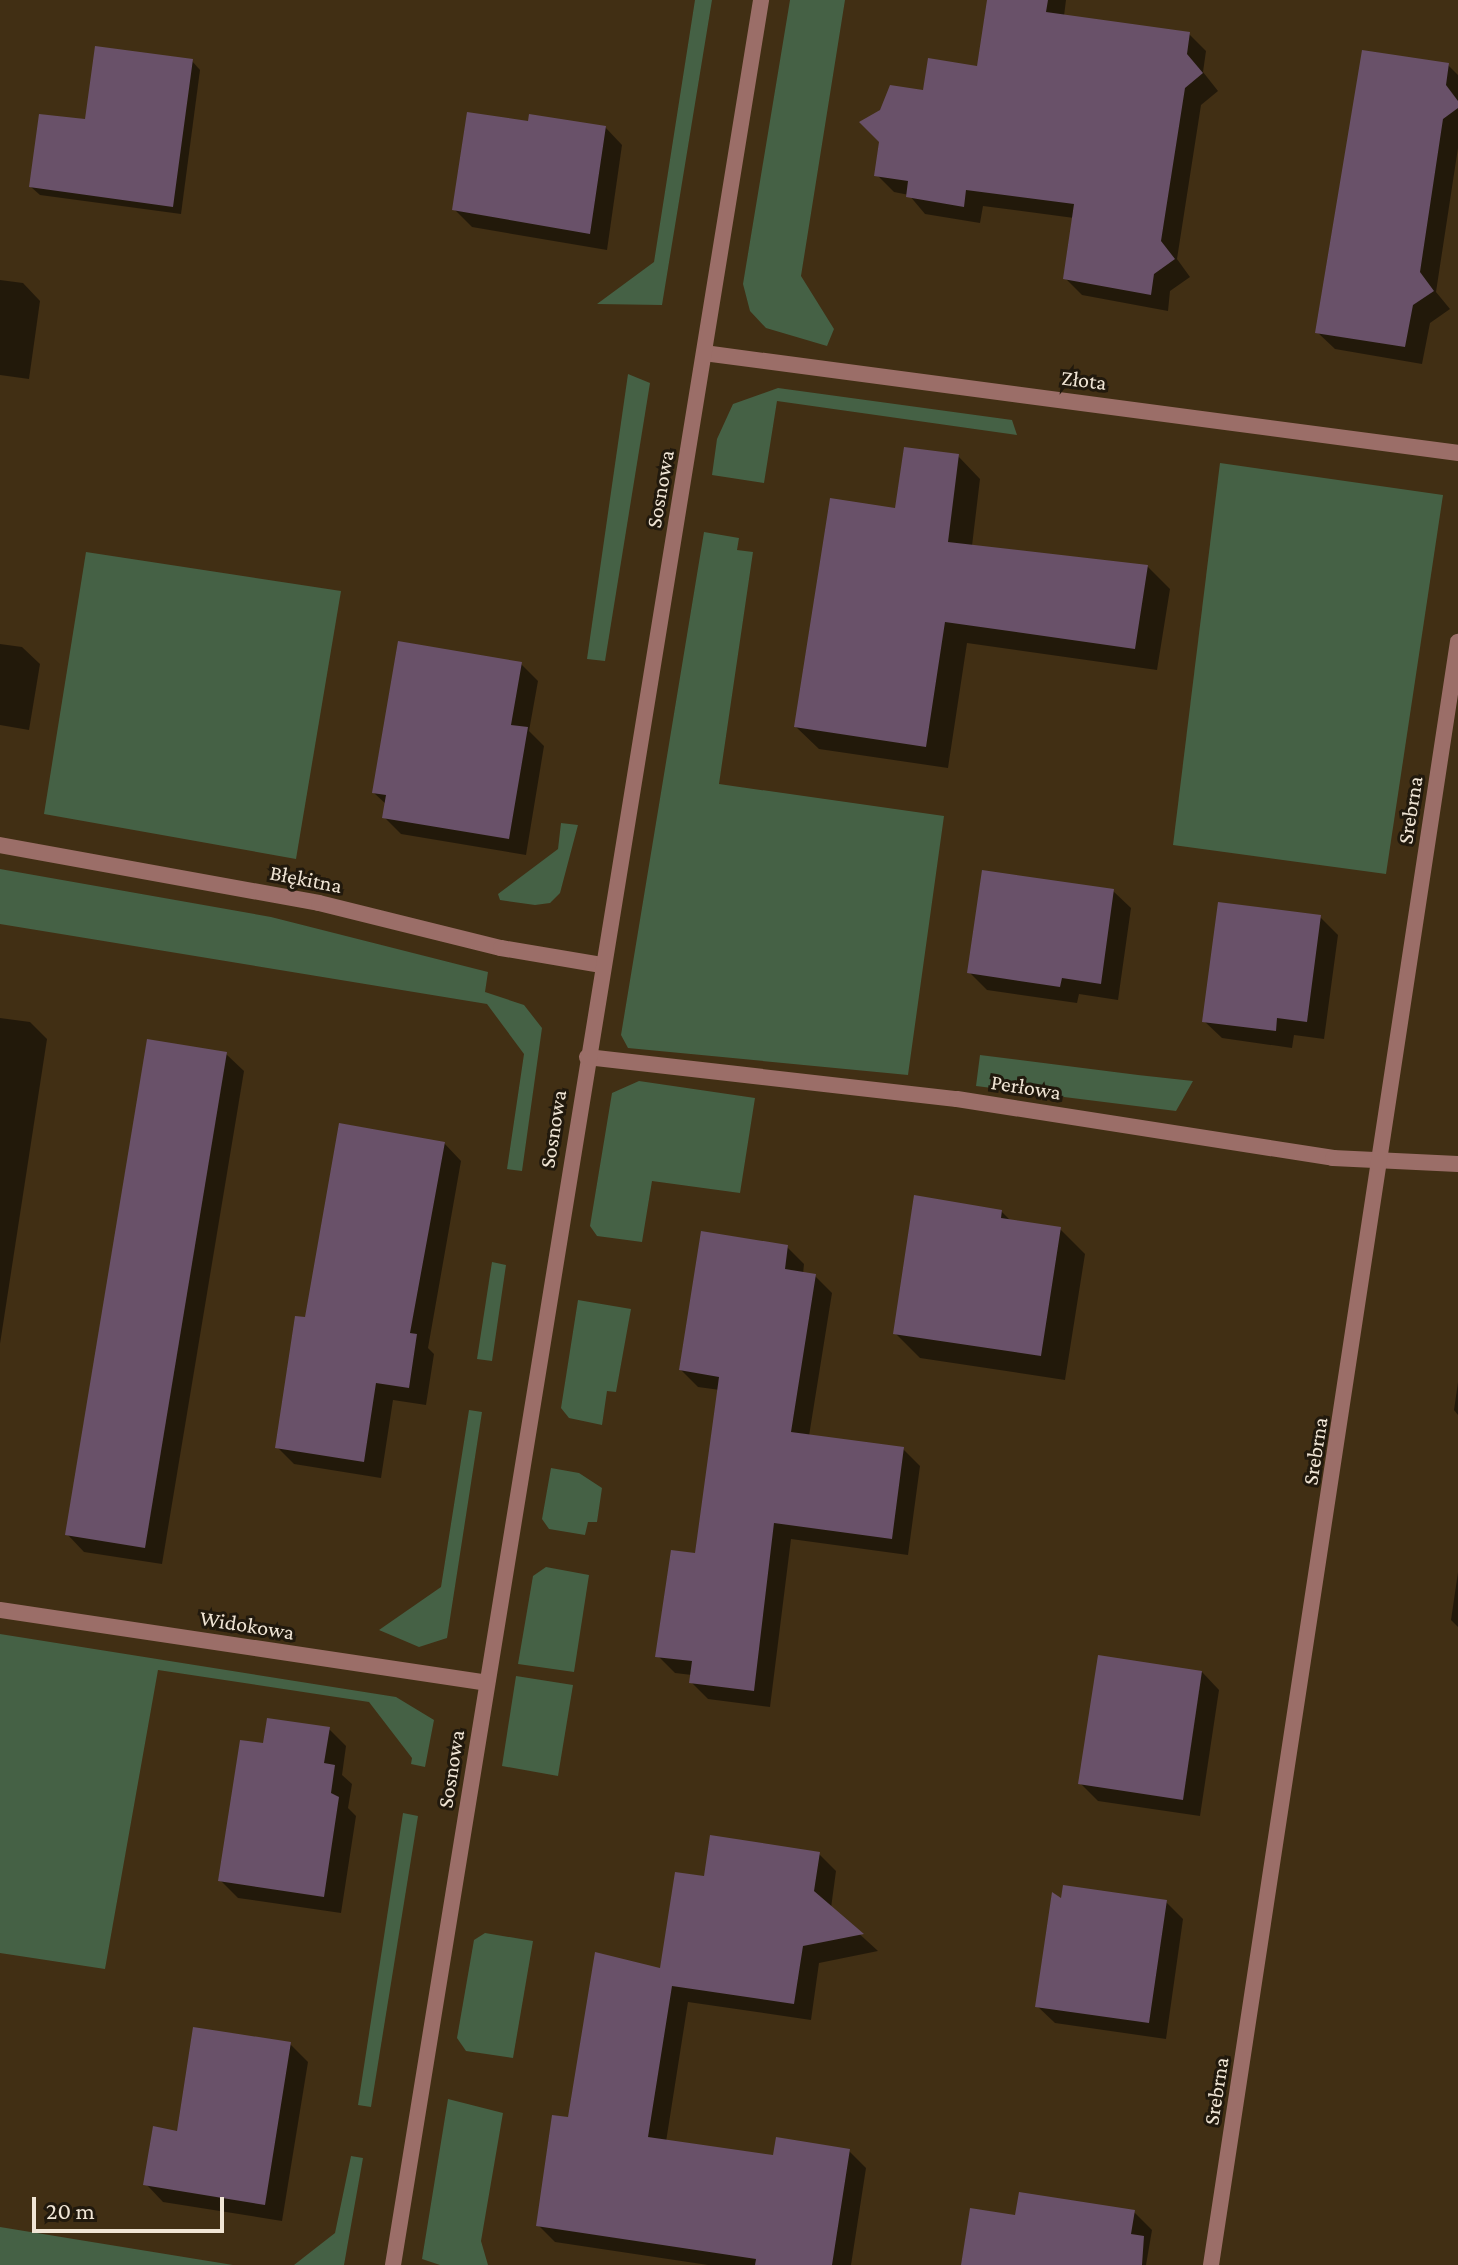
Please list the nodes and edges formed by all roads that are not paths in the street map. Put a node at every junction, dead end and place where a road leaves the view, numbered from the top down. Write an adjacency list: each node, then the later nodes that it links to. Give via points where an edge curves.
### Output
1 (761, 0): 2 (street, Sosnowa)
2 (704, 353): 3 (street, Złota); 6 (street, Sosnowa)
3 (1458, 453)
4 (1458, 642): 8 (street, Srebrna)
5 (0, 845): 6 (street, Błękitna, via 319,903 501,948)
6 (602, 965): 7 (street, Sosnowa)
7 (587, 1057): 8 (street, Perłowa, via 957,1099 1333,1158); 11 (street, Sosnowa)
8 (1383, 1160): 9 (street, Perłowa); 13 (street, Srebrna)
9 (1458, 1164)
10 (0, 1610): 11 (street, Widokowa)
11 (487, 1683): 12 (street, Sosnowa)
12 (393, 2265)
13 (1211, 2265)

